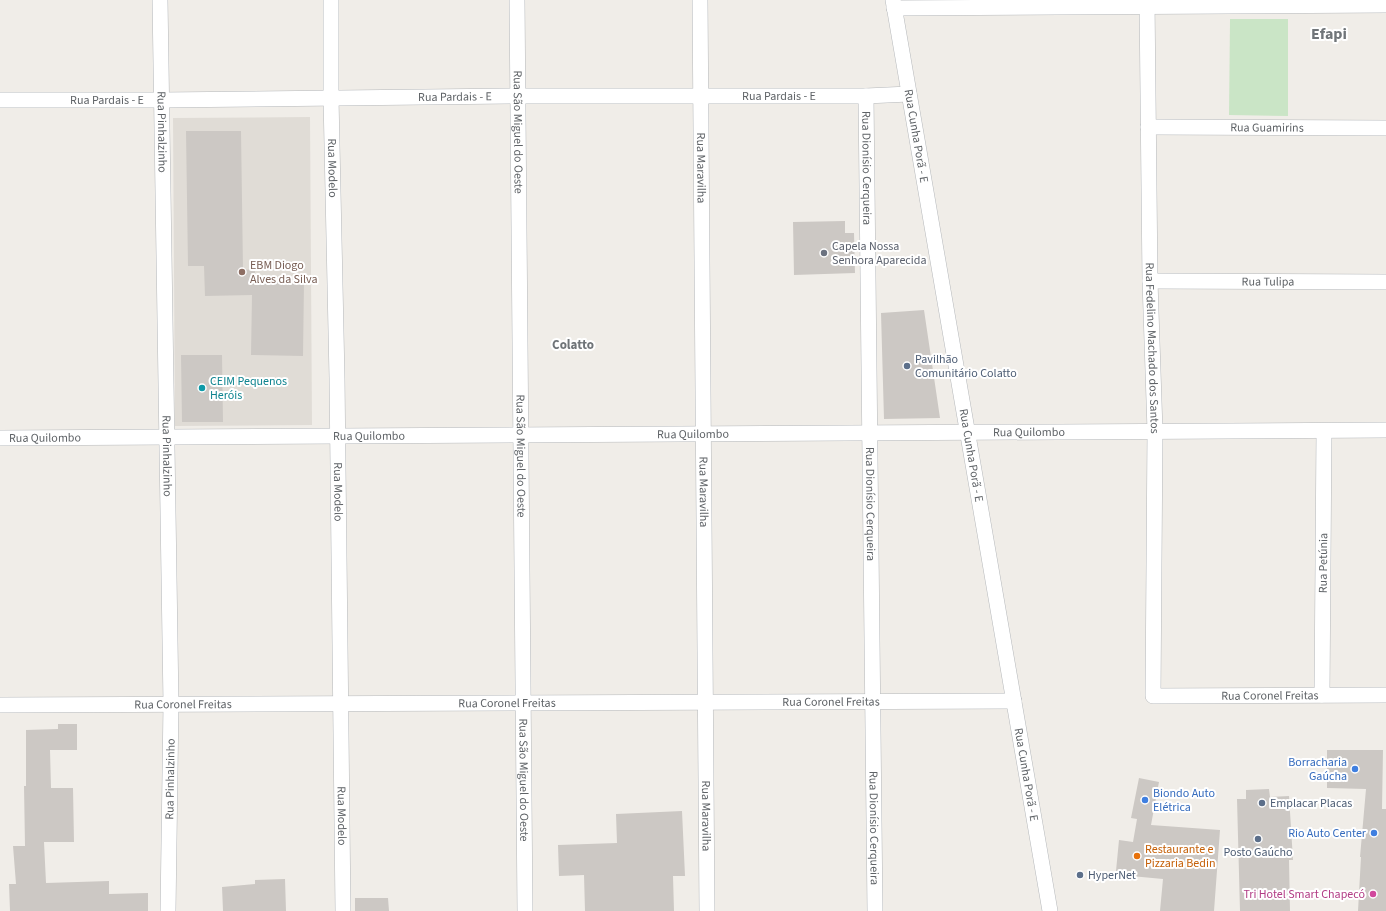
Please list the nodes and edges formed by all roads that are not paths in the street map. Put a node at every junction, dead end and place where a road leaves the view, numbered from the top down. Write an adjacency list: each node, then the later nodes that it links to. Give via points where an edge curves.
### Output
1 (160, 0): 14 (street, Rua Pinhalzinho)
2 (331, 0): 12 (street, Rua Modelo)
3 (517, 0): 9 (street, Rua São Miguel do Oeste)
4 (700, 0): 11 (street, Rua Maravilha)
5 (1147, 3): 6 (street); 7 (street); 15 (street, Rua Fedelino Machado dos Santos)
6 (894, 4): 8 (street, Rua Cunha Porã - E)
7 (1386, 5)
8 (909, 94): 10 (street, Rua Pardais - E); 24 (street, Rua Cunha Porã - E)
9 (517, 96): 11 (street, Rua Pardais - E); 12 (street, Rua Pardais - E); 25 (street, Rua São Miguel do Oeste)
10 (866, 96): 11 (street, Rua Pardais - E); 22 (street, Rua Dionísio Cerqueira)
11 (702, 97): 23 (street, Rua Maravilha)
12 (331, 98): 14 (street, Rua Pardais - E); 27 (street, Rua Modelo)
13 (0, 100): 14 (street, Rua Pardais - E)
14 (162, 100): 26 (street, Rua Pinhalzinho)
15 (1148, 127): 16 (street, Rua Guamirins); 17 (street, Rua Fedelino Machado dos Santos)
16 (1386, 128)
17 (1150, 281): 18 (street, Rua Tulipa); 21 (street, Rua Fedelino Machado dos Santos)
18 (1386, 282)
19 (1386, 430): 20 (street, Rua Quilombo)
20 (1324, 431): 21 (street, Rua Quilombo); 29 (street, Rua Petúnia)
21 (1155, 432): 24 (street, Rua Quilombo); 31 (street, Rua Fedelino Machado dos Santos)
22 (870, 433): 23 (street, Rua Quilombo); 24 (street, Rua Quilombo); 32 (street, Rua Dionísio Cerqueira)
23 (704, 434): 25 (street, Rua Quilombo); 35 (street, Rua Maravilha)
24 (968, 434): 33 (street, Rua Cunha Porã - E)
25 (521, 435): 27 (street, Rua Quilombo); 34 (street, Rua São Miguel do Oeste)
26 (168, 437): 27 (street, Rua Quilombo); 28 (street, Rua Quilombo); 37 (street, Rua Pinhalzinho)
27 (338, 437): 36 (street, Rua Modelo)
28 (0, 438)
29 (1322, 695): 30 (street, Rua Coronel Freitas); 31 (street, Rua Coronel Freitas)
30 (1386, 695)
31 (1153, 696)
32 (873, 701): 33 (street, Rua Coronel Freitas); 35 (street, Rua Coronel Freitas); 43 (street, Rua Dionísio Cerqueira)
33 (1014, 701): 44 (street, Rua Cunha Porã - E)
34 (524, 702): 35 (street, Rua Coronel Freitas); 36 (street, Rua Coronel Freitas); 41 (street, Rua São Miguel do Oeste)
35 (705, 702): 42 (street, Rua Maravilha)
36 (341, 703): 37 (street, Rua Coronel Freitas); 40 (street, Rua Modelo)
37 (171, 704): 38 (street, Rua Coronel Freitas); 39 (street, Rua Pinhalzinho)
38 (0, 705)
39 (168, 911)
40 (343, 911)
41 (525, 911)
42 (707, 911)
43 (875, 911)
44 (1050, 911)

